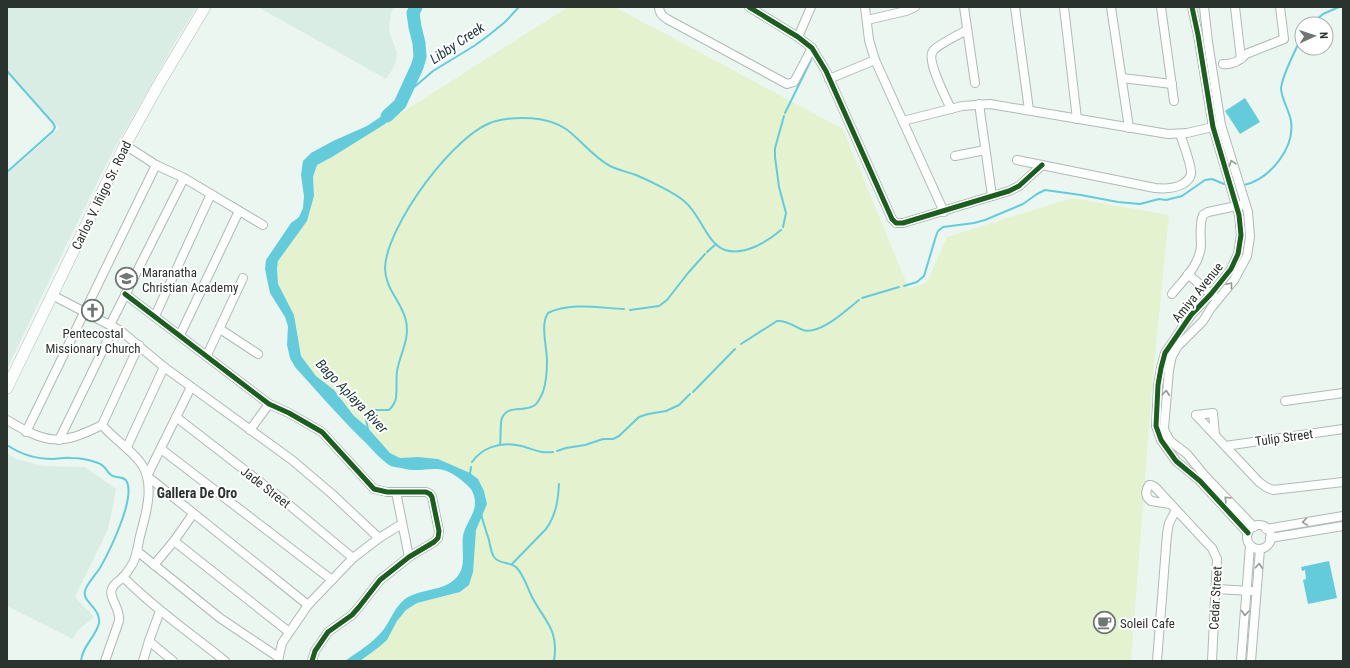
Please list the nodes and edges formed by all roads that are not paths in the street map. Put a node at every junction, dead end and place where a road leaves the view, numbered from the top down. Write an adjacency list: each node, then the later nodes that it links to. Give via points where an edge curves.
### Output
1 (205, 7): 37 (main road, Carlos V. Iñigo Sr. Road)
2 (659, 7): 19 (street, via 666,19 787,84 794,82)
3 (749, 7): 18 (street)
4 (811, 7): 18 (street)
5 (865, 7): 16 (street)
6 (915, 7): 16 (street)
7 (964, 7): 17 (street)
8 (1015, 7): 30 (street)
9 (1064, 7): 31 (street)
10 (1111, 7): 23 (street)
11 (1161, 7): 26 (street)
12 (1192, 7): 22 (street, Amiya Avenue)
13 (1204, 7): 22 (street, Amiya Avenue)
14 (1235, 7): 20 (street)
15 (1280, 7): 20 (street, via 1284,39)
16 (867, 20): 21 (street)
17 (967, 30): 25 (street); 29 (street, via 929,54)
18 (798, 37): 19 (street)
19 (812, 48): 24 (street)
20 (1243, 56): 22 (street, via 1226,59 1223,64)
21 (875, 60): 24 (street); 32 (street)
22 (1208, 69): 33 (street, Amiya Avenue); 34 (street, Amiya Avenue)
23 (1122, 78): 26 (street); 35 (street)
24 (829, 79): 49 (street, via 894,221 903,224)
25 (975, 83)
26 (1172, 84): 27 (street)
27 (1174, 101)
28 (979, 104): 29 (street); 30 (street); 38 (street)
29 (950, 109): 32 (street)
30 (1029, 110): 31 (street)
31 (1077, 119): 35 (street)
32 (903, 121): 49 (street)
33 (1221, 125): 34 (street); 46 (street, Amiya Avenue, one-way to 33)
34 (1213, 127): 36 (street); 47 (street, Amiya Avenue)
35 (1129, 128): 36 (street)
36 (1180, 134): 42 (street, via 1191,168 1191,176 1178,187 1170,189)
37 (125, 145): 41 (street); 56 (main road, Carlos V. Iñigo Sr. Road)
38 (985, 150): 39 (street); 45 (street)
39 (955, 156)
40 (1017, 160): 42 (street)
41 (156, 165): 43 (street); 58 (street)
42 (1042, 165): 45 (street, via 1019,186)
43 (184, 178): 44 (street); 53 (street)
44 (211, 194): 48 (street); 59 (street)
45 (992, 196): 49 (street)
46 (1246, 204): 47 (street); 57 (street, Amiya Avenue, one-way to 46, via 1234,280 1247,256 1250,228)
47 (1237, 206): 51 (street, via 1202,215 1199,255); 55 (street, Amiya Avenue, via 1241,220 1238,254 1231,269)
48 (239, 211): 50 (street); 62 (street)
49 (944, 212)
50 (263, 225)
51 (1188, 274): 54 (street); 55 (street)
52 (243, 278): 61 (street)
53 (125, 294): 59 (street); 60 (street)
54 (1172, 294)
55 (1211, 294): 57 (street); 63 (street, Amiya Avenue, via 1191,315)
56 (52, 295): 58 (street); 69 (main road, Carlos V. Iñigo Sr. Road)
57 (1218, 300): 63 (street, Amiya Avenue, via 1198,326)
58 (84, 312): 60 (street); 78 (street)
59 (155, 316): 62 (street)
60 (112, 326): 64 (street); 81 (street)
61 (220, 329): 65 (street); 66 (street)
62 (180, 335): 66 (street)
63 (1175, 344): 79 (street, Amiya Avenue, via 1165,353 1160,368 1156,426)
64 (139, 346): 67 (street); 75 (street)
65 (258, 354)
66 (207, 356): 72 (street)
67 (164, 367): 68 (street); 83 (street)
68 (191, 387): 73 (street); 77 (street)
69 (7, 388)
70 (1343, 393): 71 (street)
71 (1285, 401)
72 (269, 404): 77 (street); 88 (street, via 289,412 322,432 374,488)
73 (176, 417): 84 (street); 105 (street, Jade Street)
74 (7, 420): 78 (street)
75 (102, 426): 81 (street, via 82,435); 83 (street)
76 (1343, 429): 82 (street, Tulip Street)
77 (250, 430): 98 (street, via 292,460)
78 (26, 432): 81 (street, via 38,437)
79 (1162, 434): 85 (street, Amiya Avenue, via 1187,454); 85 (street, Amiya Avenue, via 1164,445 1176,461 1187,471)
80 (1215, 435): 82 (street)
81 (59, 440)
82 (1225, 446): 87 (street, via 1269,489)
83 (127, 447): 86 (street, via 141,462)
84 (161, 449): 86 (street); 108 (street)
85 (1199, 475): 95 (street, Amiya Avenue, one-way to 85); 97 (street, Amiya Avenue)
86 (147, 476): 91 (street); 103 (street, via 145,516)
87 (1343, 482)
88 (396, 492): 93 (street); 104 (street, via 426,492 430,494 434,503 438,538)
89 (1170, 504): 90 (street, Cedar Street)
90 (1176, 510): 109 (street, Cedar Street, via 1208,543 1215,554); 122 (street, via 1166,534)
91 (193, 514): 100 (street); 112 (street)
92 (1343, 516): 96 (street, one-way to 96)
93 (402, 524): 98 (street); 104 (street)
94 (1343, 526): 99 (street)
95 (1254, 527): 96 (street); 97 (street)
96 (1266, 529): 99 (street)
97 (1248, 533): 101 (street)
98 (380, 538): 105 (street)
99 (1270, 538): 102 (street, via 1266,546)
100 (174, 541): 106 (street); 114 (street)
101 (1250, 546): 102 (street); 110 (street)
102 (1260, 549): 111 (street, one-way to 102)
103 (136, 551): 106 (street); 107 (street, via 133,562)
104 (409, 557): 121 (street, via 380,580 352,615 328,632 315,651)
105 (353, 558): 108 (street)
106 (154, 565): 116 (street, via 220,618)
107 (123, 577): 113 (street); 117 (street, via 111,591 120,615)
108 (332, 580): 112 (street)
109 (1216, 589): 110 (street); 123 (street, Cedar Street)
110 (1247, 591): 111 (street); 124 (street, one-way to 124)
111 (1257, 592): 125 (street)
112 (308, 605): 114 (street)
113 (160, 611): 115 (street); 120 (street)
114 (289, 632): 116 (street, via 282,643)
115 (148, 641): 118 (street); 119 (street)
116 (278, 659)
117 (105, 661)
118 (143, 661)
119 (173, 661)
120 (225, 661)
121 (312, 661)
122 (1157, 661)
123 (1212, 661)
124 (1241, 661)
125 (1251, 661)

